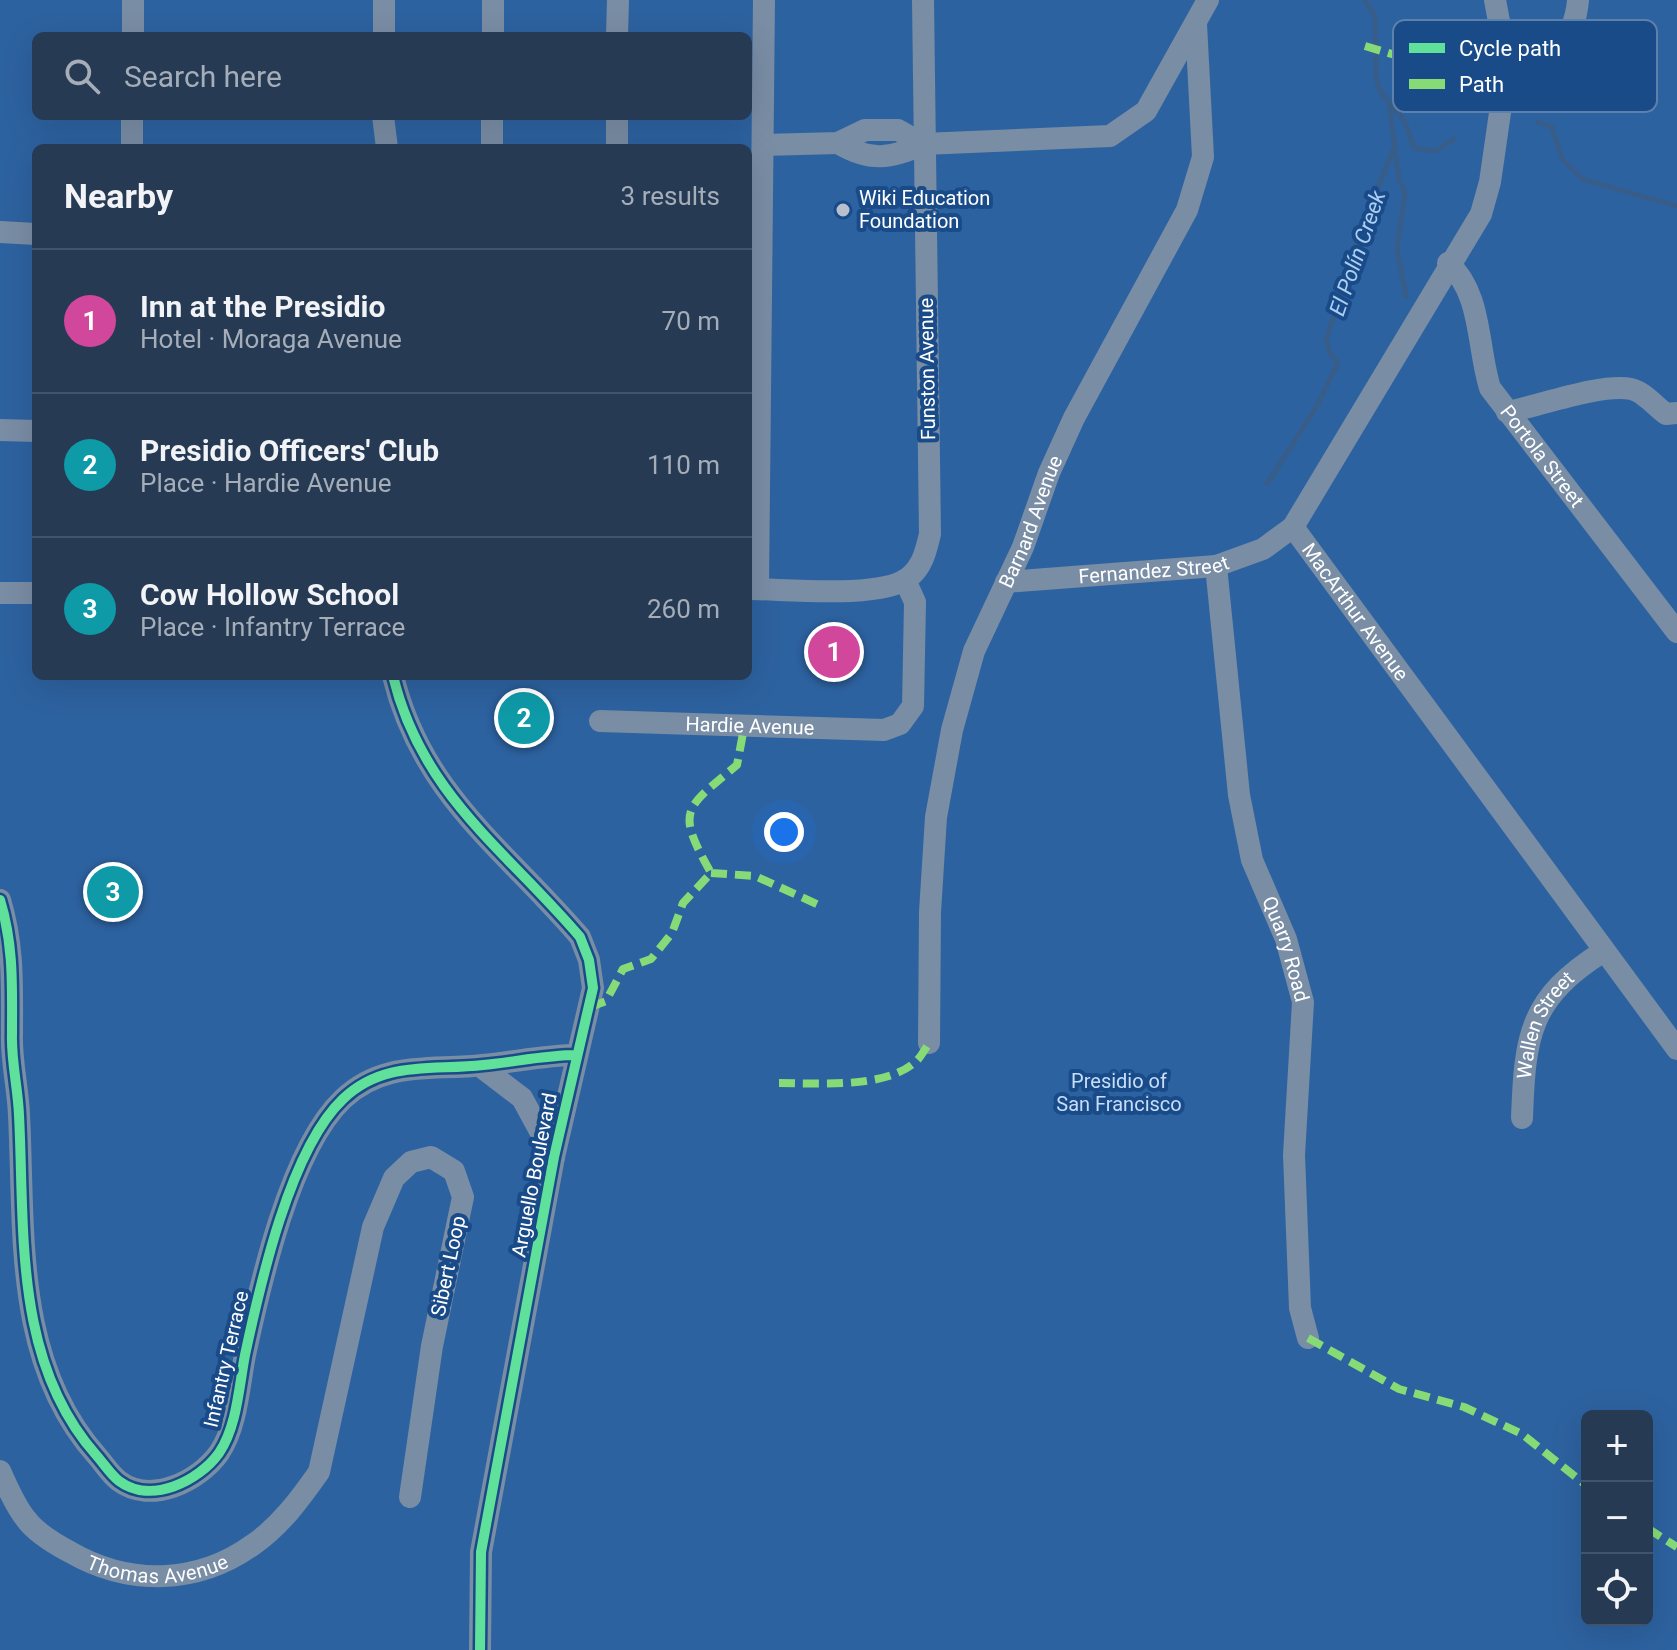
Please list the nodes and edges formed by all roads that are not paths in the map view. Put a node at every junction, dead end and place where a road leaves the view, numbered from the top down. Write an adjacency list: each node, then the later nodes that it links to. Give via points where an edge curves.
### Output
1 (133, 0): 13 (street)
2 (384, 0): 14 (street)
3 (493, 0): 15 (street)
4 (618, 0): 16 (street)
5 (764, 0): 27 (street)
6 (923, 0): 26 (street, Funston Avenue)
7 (1208, 0): 12 (street)
8 (1495, 0): 10 (street, MacArthur Avenue)
9 (1578, 0): 11 (street)
10 (1499, 20)
11 (1573, 20)
12 (1196, 24): 26 (street, via 1146,111 1110,136); 40 (street, Barnard Avenue, via 1203,157 1187,210 1074,418)
13 (133, 32)
14 (384, 32)
15 (493, 32)
16 (617, 32)
17 (1500, 112): 30 (street, MacArthur Avenue, via 1481,214)
18 (132, 120): 22 (street)
19 (384, 120): 23 (street)
20 (492, 120): 24 (street)
21 (617, 120): 25 (street)
22 (132, 144)
23 (386, 144)
24 (493, 144)
25 (617, 144)
26 (923, 144): 27 (street, via 899,155 860,156 838,143); 39 (street, Funston Avenue, via 930,534 923,559)
27 (763, 145): 31 (street)
28 (0, 232): 29 (street)
29 (32, 234)
30 (1448, 263): 32 (street, Portola Street, via 1465,278 1490,388); 37 (street, MacArthur Avenue)
31 (755, 347): 41 (street)
32 (1507, 412): 33 (street, via 1627,388); 44 (street, Portola Street)
33 (1672, 413): 36 (street)
34 (0, 430): 35 (street)
35 (32, 431)
36 (1677, 435)
37 (1293, 527): 38 (street, Fernandez Street, via 1263,549); 48 (street, MacArthur Avenue)
38 (1216, 566): 40 (street, Fernandez Street); 56 (street, Quarry Road, via 1239,795 1252,860 1286,939 1303,1002 1294,1155 1300,1308)
39 (905, 580): 41 (street, via 875,589); 46 (street, Hardie Avenue, via 915,602 913,706 900,724 884,730)
40 (1006, 582): 50 (street, Barnard Avenue, via 974,651 936,817)
41 (753, 589)
42 (0, 593): 43 (street)
43 (32, 593)
44 (1677, 632)
45 (395, 680): 52 (street, Arguello Boulevard, via 423,759 456,806 580,937 593,988)
46 (600, 721)
47 (0, 900): 49 (street, Infantry Terrace, via 13,963)
48 (1604, 951): 51 (street, MacArthur Avenue); 54 (street, Wallen Street, via 1570,974 1540,1010 1524,1054)
49 (6, 1040): 53 (street, Infantry Terrace, via 19,1113 22,1247 33,1325 56,1391 87,1445 120,1482 145,1492 202,1472 221,1451 290,1194 328,1117 344,1098 384,1073)
50 (929, 1043)
51 (1677, 1049)
52 (577, 1055): 53 (street, Infantry Terrace); 55 (street, Arguello Boulevard)
53 (480, 1066): 55 (street, via 522,1098)
54 (1522, 1118)
55 (554, 1157): 60 (street, Arguello Boulevard, via 481,1552)
56 (1308, 1338)
57 (0, 1471): 58 (street, Thomas Avenue, via 26,1520 54,1543 114,1571 158,1577 211,1568 254,1544 295,1506)
58 (319, 1472): 59 (street, Sibert Loop, via 373,1227 394,1178 411,1162 431,1157 454,1171 463,1197 432,1346)
59 (410, 1497)
60 (480, 1650)

